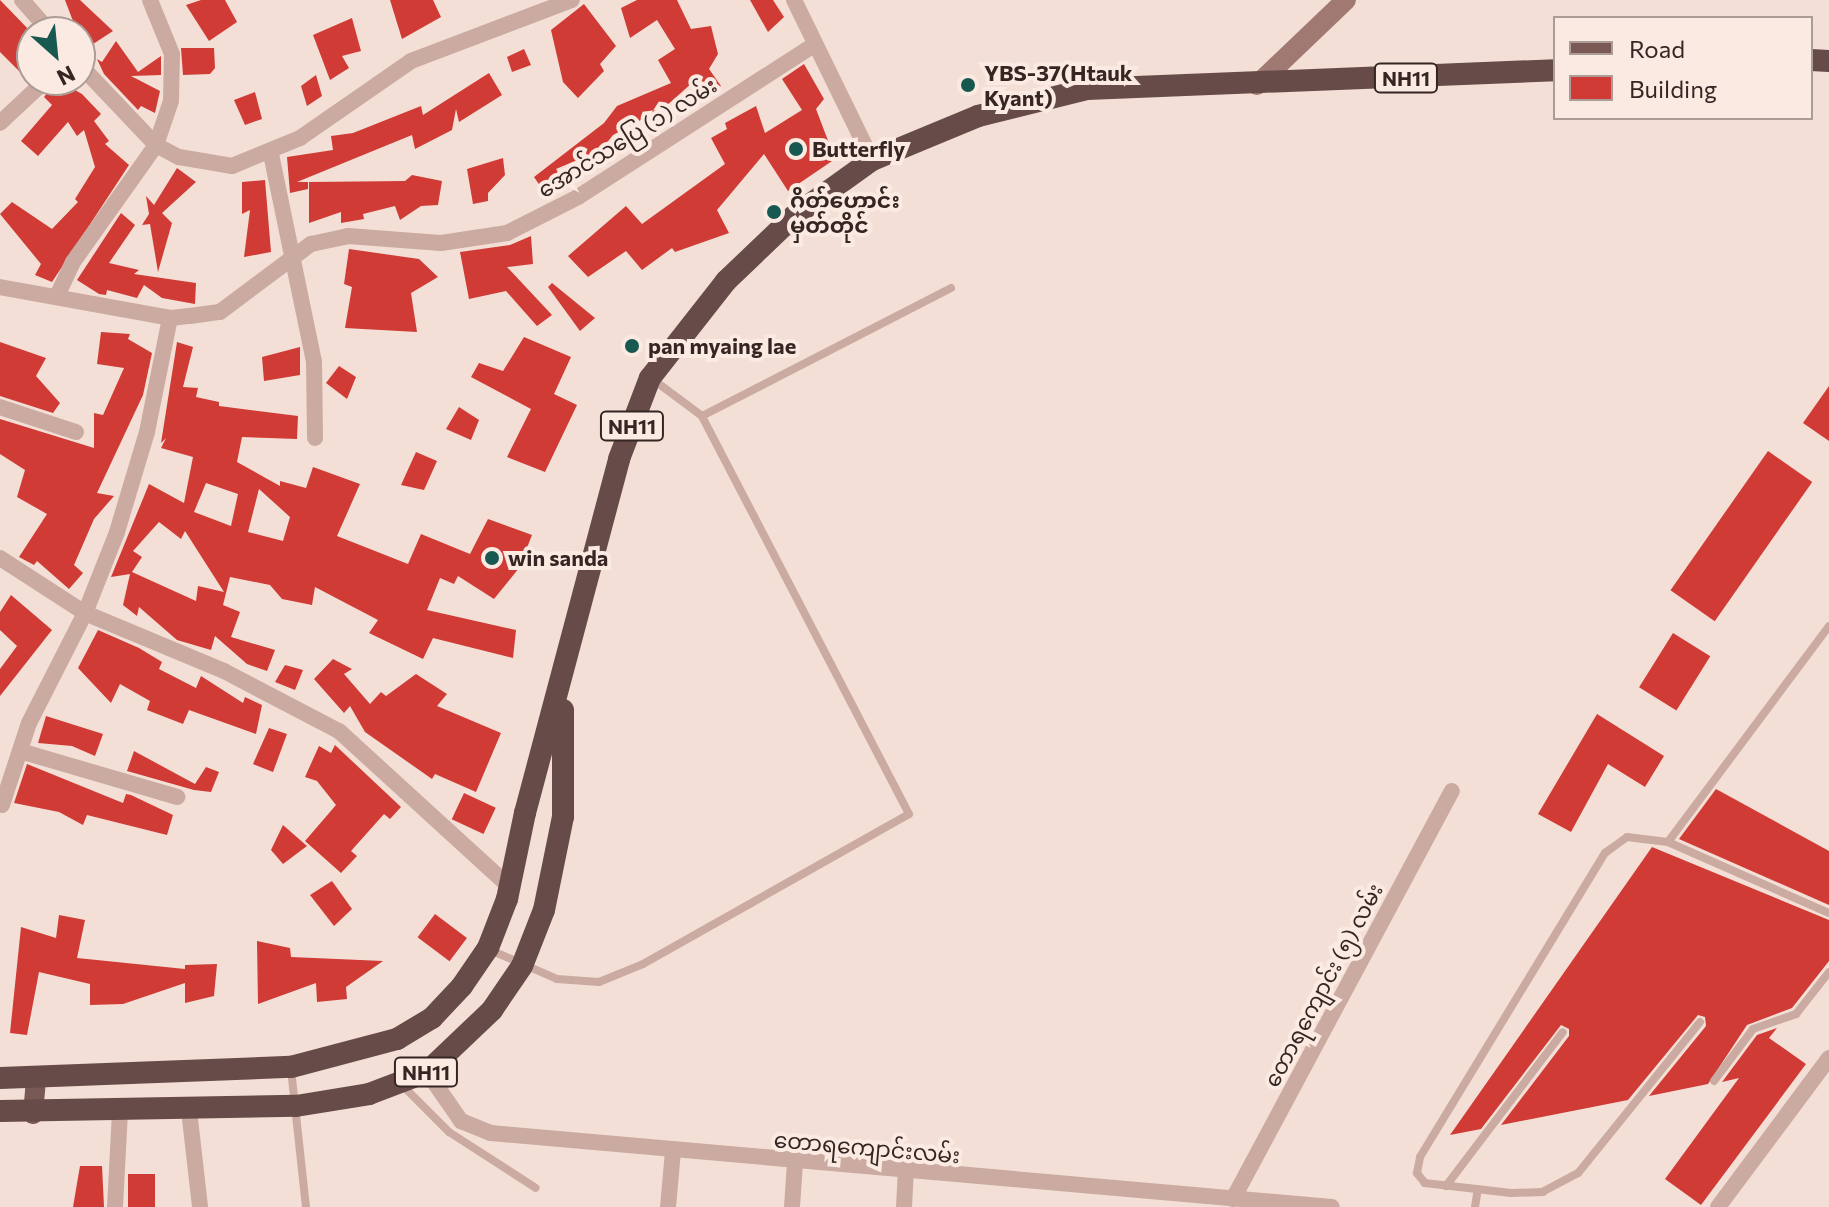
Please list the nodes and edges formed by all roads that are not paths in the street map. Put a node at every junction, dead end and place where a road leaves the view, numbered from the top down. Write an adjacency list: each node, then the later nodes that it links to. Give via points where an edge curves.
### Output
1 (22, 0): 7 (street)
2 (171, 0): 6 (street)
3 (572, 0): 15 (street, via 411,61)
4 (794, 0): 8 (street)
5 (1346, 0): 11 (main road)
6 (152, 4): 14 (street, via 172,54 171,101)
7 (36, 16)
8 (814, 45): 16 (street); 17 (street, အောင်သပြေ (၁) လမ်း, via 578,197 507,233 441,243 348,236 311,244)
9 (1553, 70): 11 (highway, NH11)
10 (96, 82): 14 (street)
11 (1257, 85): 16 (highway, NH11, via 1087,89 978,116)
12 (29, 96): 13 (street)
13 (0, 123)
14 (156, 145): 15 (street, via 179,157 232,166); 20 (street, via 73,262)
15 (271, 154): 17 (street)
16 (872, 160): 22 (highway, NH11, via 794,216 726,281)
17 (294, 258): 21 (street, အောင်သပြေ (၁) လမ်း, via 220,312); 26 (street, via 314,362)
18 (0, 287): 20 (street, အောင်သပြေ (၁) လမ်း)
19 (951, 288): 24 (lane)
20 (58, 294): 21 (street, အောင်သပြေ (၁) လမ်း)
21 (170, 318): 28 (street, via 147,432 117,532)
22 (650, 378): 24 (lane); 30 (highway, NH11, via 619,459)
23 (0, 407): 25 (street)
24 (702, 416): 39 (lane, via 909,814 643,964 599,982 557,979)
25 (76, 432)
26 (315, 438)
27 (0, 558): 28 (street)
28 (85, 613): 31 (street); 36 (street, via 224,671 339,731)
29 (1829, 626): 35 (lane)
30 (562, 684): 36 (highway, NH11); 39 (highway, NH11, via 563,817 544,910)
31 (20, 751): 33 (street); 34 (street)
32 (1452, 791): 61 (street, တောရကျောင်း (၅) လမ်း)
33 (177, 797)
34 (2, 805)
35 (1668, 842): 37 (lane); 58 (lane, via 1627,837 1605,853 1420,1157 1417,1173 1425,1183)
36 (510, 887): 38 (highway, NH11)
37 (1829, 913)
38 (488, 948): 39 (lane); 44 (highway, NH11, via 432,1018 397,1039)
39 (522, 966): 45 (highway, NH11, via 492,1010)
40 (1829, 972): 48 (lane, via 1796,1014 1753,1029)
41 (1700, 1022): 60 (lane, via 1578,1173 1543,1192)
42 (1563, 1032): 58 (lane)
43 (1829, 1058): 72 (street)
44 (291, 1067): 47 (highway, NH11); 50 (lane)
45 (427, 1072): 49 (highway, NH11); 55 (street, တောရကျောင်းလမ်း, via 461,1121 491,1133)
46 (0, 1078): 47 (highway, NH11)
47 (36, 1079): 54 (main road)
48 (1714, 1081)
49 (400, 1082): 50 (highway, NH11, via 369,1094); 59 (lane, via 449,1132)
50 (296, 1106): 51 (highway, NH11); 66 (lane)
51 (189, 1110): 53 (highway, NH11); 65 (street)
52 (0, 1111): 54 (highway, NH11)
53 (120, 1113): 54 (highway, NH11); 64 (street)
54 (33, 1114)
55 (673, 1151): 56 (street, တောရကျောင်းလမ်း); 67 (street)
56 (795, 1163): 57 (street, တောရကျောင်းလမ်း); 68 (street)
57 (906, 1172): 62 (street, တောရကျောင်းလမ်း); 69 (street)
58 (1446, 1186): 60 (lane)
59 (536, 1188)
60 (1478, 1189): 71 (lane)
61 (1233, 1199): 62 (street, တောရကျောင်းလမ်း); 63 (street, တောရကျောင်းလမ်း)
62 (1196, 1201)
63 (1300, 1206): 70 (street, တောရကျောင်းလမ်း)
64 (115, 1207)
65 (200, 1207)
66 (306, 1207)
67 (668, 1207)
68 (792, 1207)
69 (904, 1207)
70 (1332, 1207)
71 (1475, 1207)
72 (1718, 1207)

